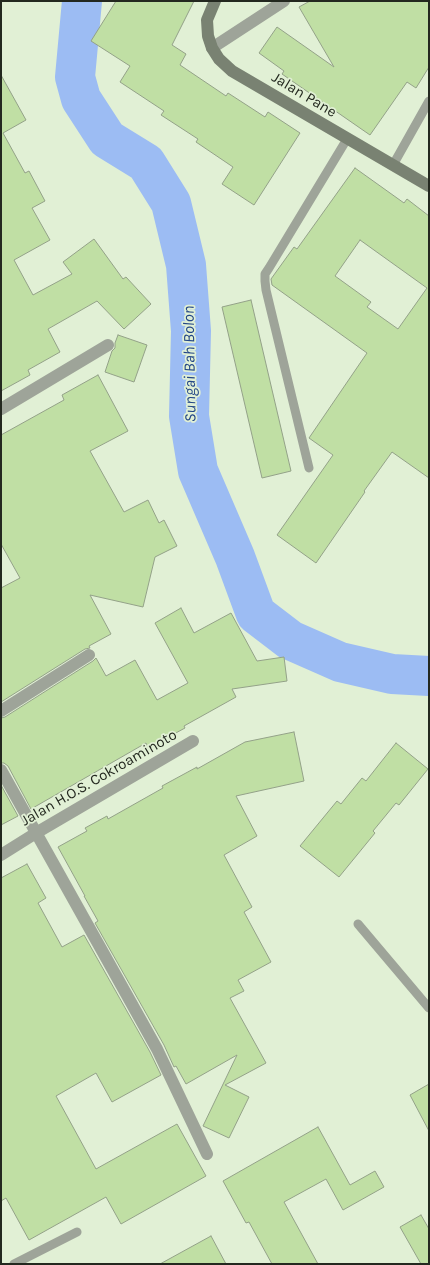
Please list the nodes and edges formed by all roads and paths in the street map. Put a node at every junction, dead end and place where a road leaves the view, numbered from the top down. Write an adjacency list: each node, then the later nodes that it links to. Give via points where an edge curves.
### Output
1 (215, 1): 3 (street, Jalan Pane, via 207,20)
2 (284, 1): 3 (street)
3 (212, 48): 5 (street, Jalan Pane, via 232,71)
4 (429, 101): 6 (lane)
5 (346, 139): 6 (street, Jalan Pane); 10 (lane, via 265,274 266,290)
6 (393, 165): 7 (street, Jalan Pane)
7 (429, 186)
8 (108, 345): 9 (street)
9 (1, 409)
10 (309, 468)
11 (89, 655): 12 (street)
12 (1, 711)
13 (193, 741): 15 (street, Jalan H.O.S. Cokroaminoto)
14 (1, 770): 15 (street)
15 (36, 833): 16 (street, Jalan H.O.S. Cokroaminoto); 19 (street, via 157,1049)
16 (1, 856)
17 (358, 924): 18 (lane)
18 (429, 1008)
19 (207, 1154)
20 (77, 1232): 21 (lane)
21 (14, 1264)

